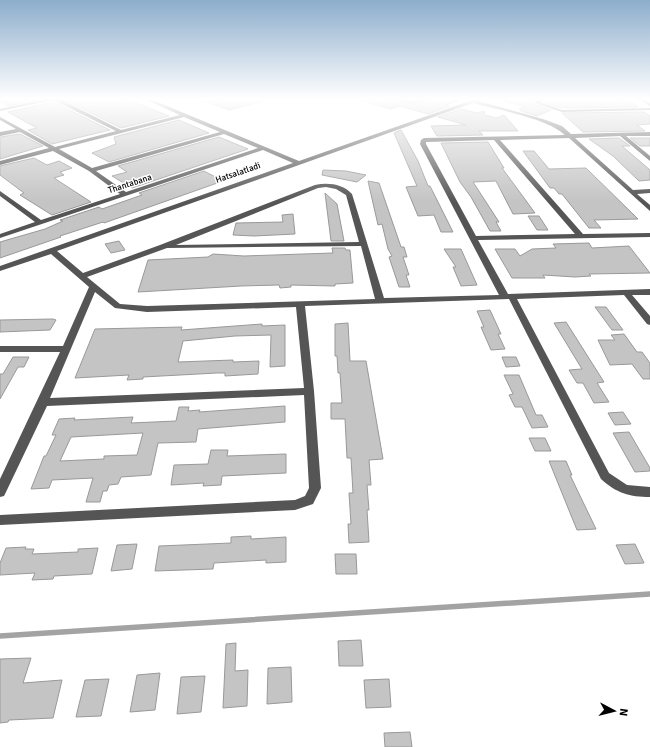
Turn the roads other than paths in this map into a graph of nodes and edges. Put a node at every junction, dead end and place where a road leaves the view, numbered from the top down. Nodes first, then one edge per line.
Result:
1 (25, 133) edge
2 (117, 133) edge
3 (222, 133) edge
4 (227, 133) edge
5 (383, 133) edge
6 (567, 133) edge
7 (620, 134) junction
8 (650, 134) edge
9 (570, 135) junction
10 (495, 137) junction
11 (52, 148) junction
12 (265, 148) junction
13 (650, 159) edge
14 (0, 162) edge
15 (298, 163) junction
16 (91, 170) junction
17 (650, 191) edge
18 (632, 192) junction
19 (0, 193) edge
20 (126, 195) junction
21 (650, 209) edge
22 (40, 223) junction
23 (650, 235) edge
24 (0, 236) edge
25 (581, 236) junction
26 (473, 238) junction
27 (364, 244) junction
28 (163, 247) junction
29 (51, 250) junction
30 (0, 268) edge
31 (82, 276) junction
32 (93, 287) junction
33 (650, 292) edge
34 (627, 294) junction
35 (509, 297) junction
36 (380, 300) junction
37 (300, 304) junction
38 (650, 322) edge
39 (0, 349) edge
40 (65, 349) junction
41 (309, 391) junction
42 (43, 402) junction
43 (0, 492) edge
44 (650, 492) edge
45 (0, 520) edge

1 - 11 street
2 - 11 street
3 - 16 street
4 - 12 street
5 - 15 street, Hatsalatladi
6 - 9 street
7 - 8 street
7 - 9 street
7 - 13 street
9 - 10 street
9 - 18 street
10 - 25 street
10 - 26 street
11 - 14 street
11 - 16 street
12 - 15 street
12 - 20 street, Thantabana
15 - 29 street, Hatsalatladi
16 - 20 street
17 - 18 street
18 - 21 street
19 - 22 street
20 - 22 street, Thantabana
22 - 24 street, Thantabana
23 - 25 street
25 - 26 street
26 - 35 street
27 - 28 street
27 - 28 street
27 - 36 street
28 - 31 street
29 - 30 street, Hatsalatladi
29 - 31 street
31 - 32 street
32 - 37 street
32 - 40 street
33 - 34 street
34 - 35 street
34 - 38 street
35 - 36 street
35 - 44 street
36 - 37 street
37 - 41 street
39 - 40 street
40 - 42 street
41 - 42 street
41 - 45 street
42 - 43 street

